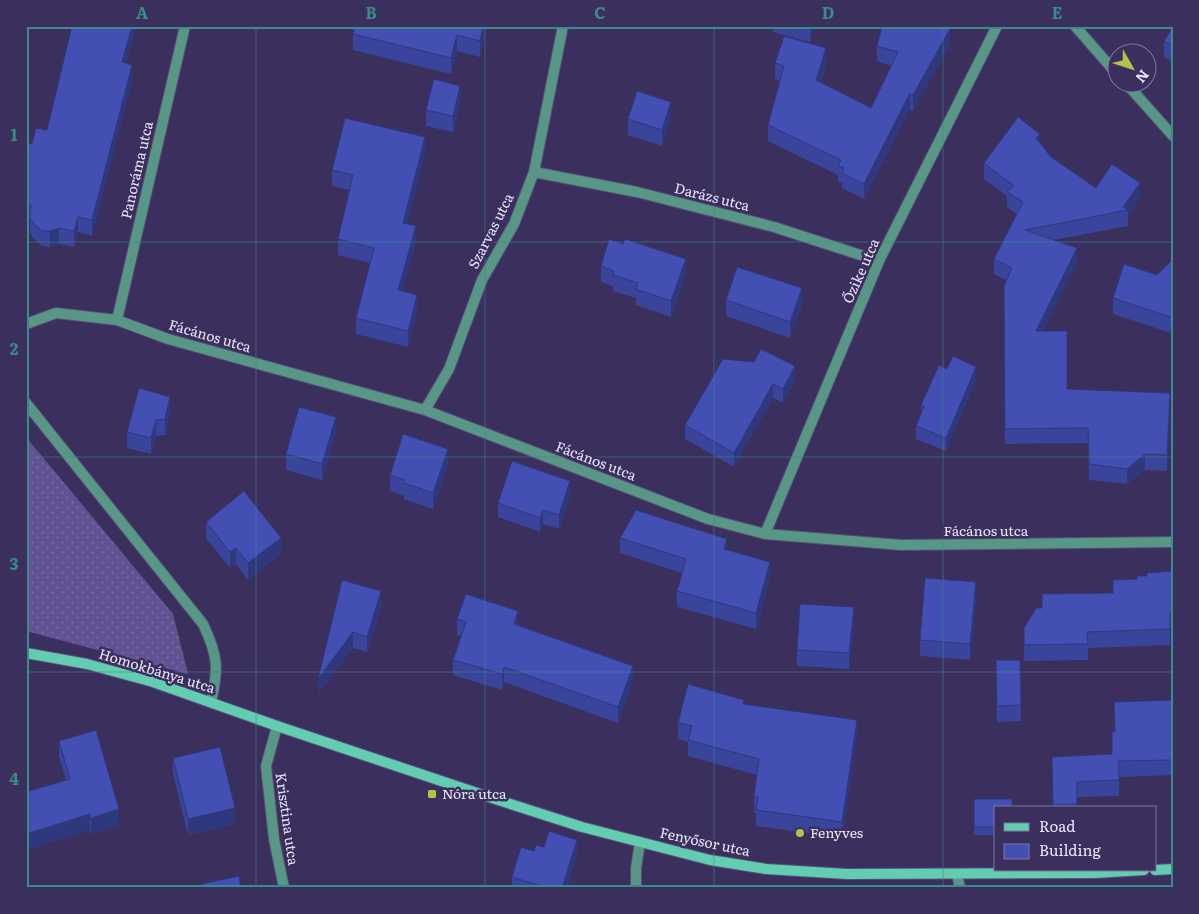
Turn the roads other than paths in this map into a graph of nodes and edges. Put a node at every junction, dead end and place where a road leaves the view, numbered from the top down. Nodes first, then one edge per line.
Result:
1 (185, 26) edge
2 (563, 26) edge
3 (998, 26) edge
4 (1075, 26) edge
5 (1106, 62) edge
6 (1134, 92) edge
7 (1173, 136) edge
8 (534, 172) junction
9 (879, 260) junction
10 (117, 320) junction
11 (26, 324) edge
12 (26, 403) edge
13 (426, 410) junction
14 (765, 534) junction
15 (1173, 542) edge
16 (26, 653) edge
17 (211, 702) junction
18 (277, 726) junction
19 (640, 842) junction
20 (1173, 869) edge
21 (1156, 870) edge
22 (1050, 872) edge
23 (957, 874) junction
24 (284, 888) edge
25 (636, 888) edge
26 (960, 888) edge

1 - 10 street, Panoráma utca
2 - 8 street, Szarvas utca
3 - 9 street, Őzike utca
4 - 5 street
6 - 7 street
8 - 9 street, Darázs utca
8 - 13 street, Szarvas utca
9 - 14 street, Őzike utca
10 - 11 street, Fácános utca
10 - 13 street, Fácános utca
12 - 17 street
13 - 14 street, Fácános utca
14 - 15 street, Fácános utca
16 - 17 street, Homokbánya utca
17 - 18 street, Homokbánya utca
18 - 19 street, Fenyősor utca
18 - 24 street, Krisztina utca
19 - 23 street, Fenyősor utca
19 - 25 street
20 - 21 street
22 - 23 street, Fenyősor utca
23 - 26 street

